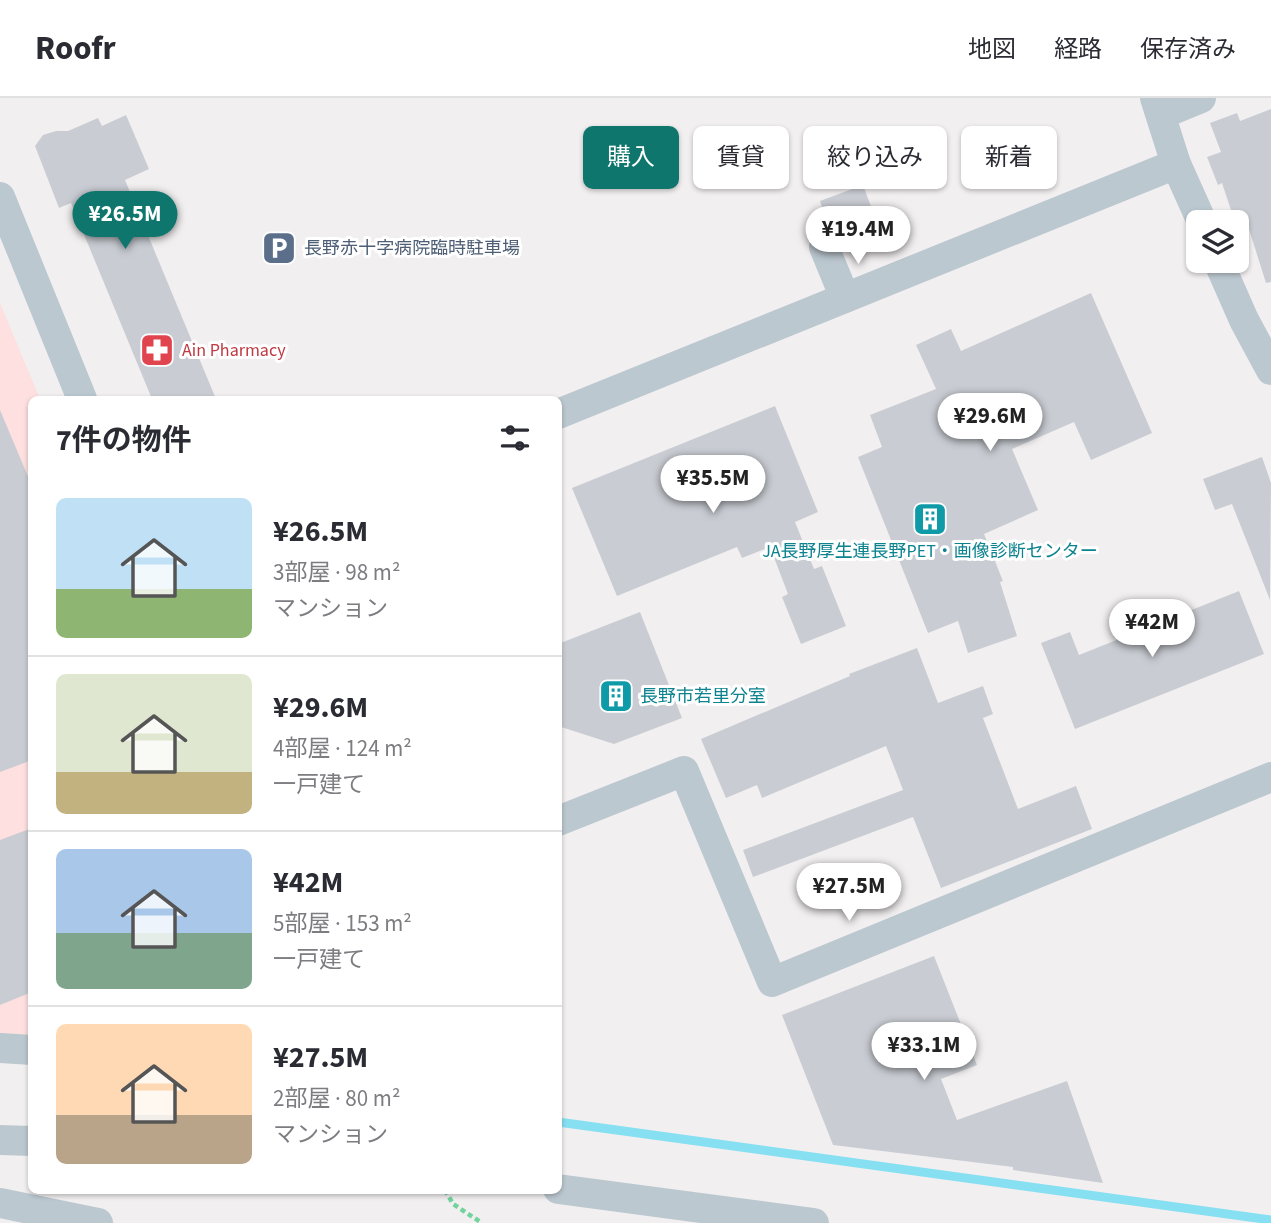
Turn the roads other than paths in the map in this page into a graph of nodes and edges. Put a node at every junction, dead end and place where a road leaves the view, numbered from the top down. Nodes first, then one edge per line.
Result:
1 (1201, 98) edge
2 (1159, 106) edge
3 (1176, 164) junction
4 (0, 197) edge
5 (1197, 210) edge
6 (824, 247) dead end
7 (1223, 273) edge
8 (845, 298) junction
9 (1271, 370) edge
10 (81, 396) edge
11 (562, 412) edge
12 (1271, 777) edge
13 (562, 819) edge
14 (0, 1048) edge
15 (28, 1050) edge
16 (0, 1140) edge
17 (28, 1141) edge
18 (562, 1190) edge
19 (0, 1203) edge
20 (98, 1223) edge
21 (814, 1223) edge

1 - 2 street
2 - 3 street
3 - 5 street
3 - 8 street
4 - 10 street
6 - 8 street
7 - 9 street
8 - 11 street
12 - 13 street
14 - 15 street
16 - 17 street
18 - 21 street
19 - 20 street

